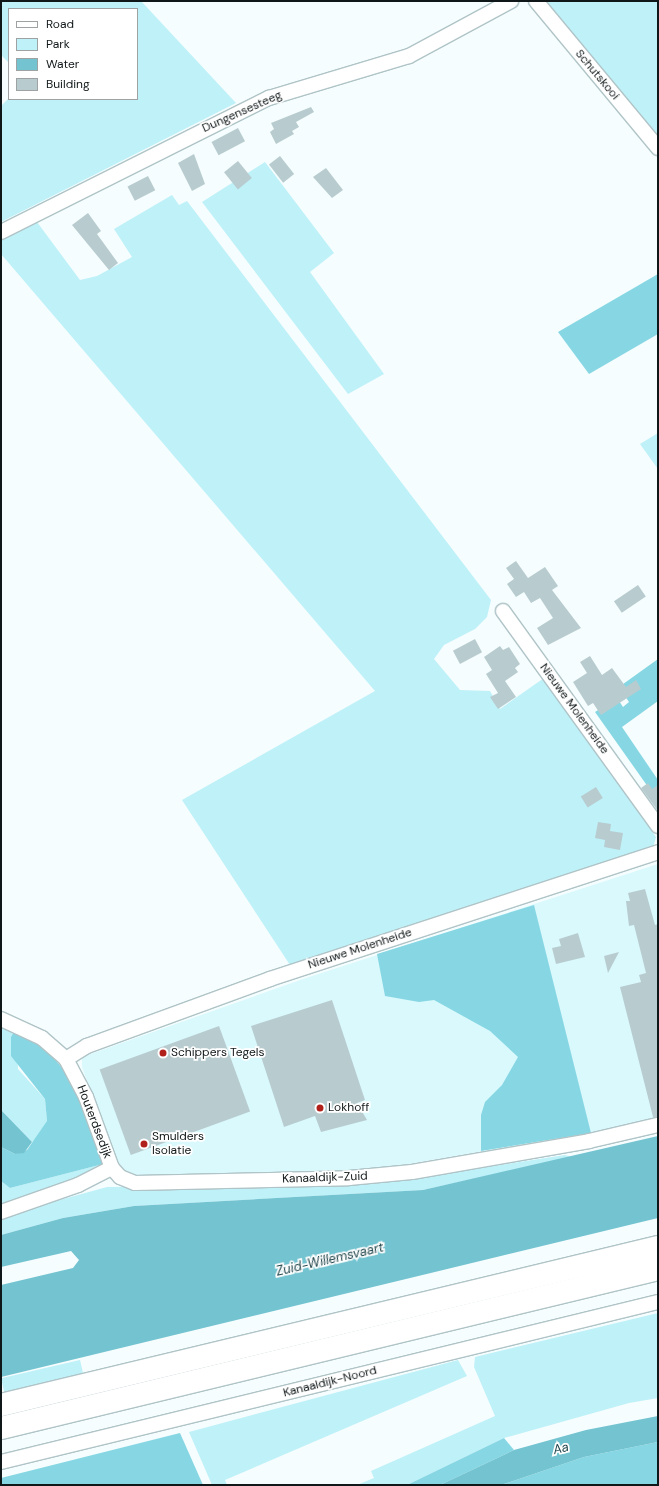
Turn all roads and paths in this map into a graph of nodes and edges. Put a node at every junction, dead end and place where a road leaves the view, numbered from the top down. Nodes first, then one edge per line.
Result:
1 (511, 1) edge
2 (536, 1) edge
3 (658, 148) edge
4 (1, 232) edge
5 (503, 611) dead end
6 (658, 826) edge
7 (658, 852) edge
8 (1, 1019) edge
9 (66, 1059) junction
10 (658, 1125) edge
11 (112, 1168) junction
12 (1, 1212) edge
13 (658, 1247) edge
14 (658, 1269) edge
15 (658, 1302) edge
16 (1, 1405) edge
17 (1, 1428) edge
18 (1, 1462) edge

1 - 4 street, Dungensesteeg
2 - 3 street, Schutskooi
5 - 6 street, Nieuwe Molenheide
7 - 9 street, Nieuwe Molenheide
8 - 9 street, Houterdsedijk
9 - 11 street, Houterdsedijk
10 - 11 street, Kanaaldijk-Zuid
11 - 12 street
13 - 16 highway
14 - 17 highway
15 - 18 street, Kanaaldijk-Noord

